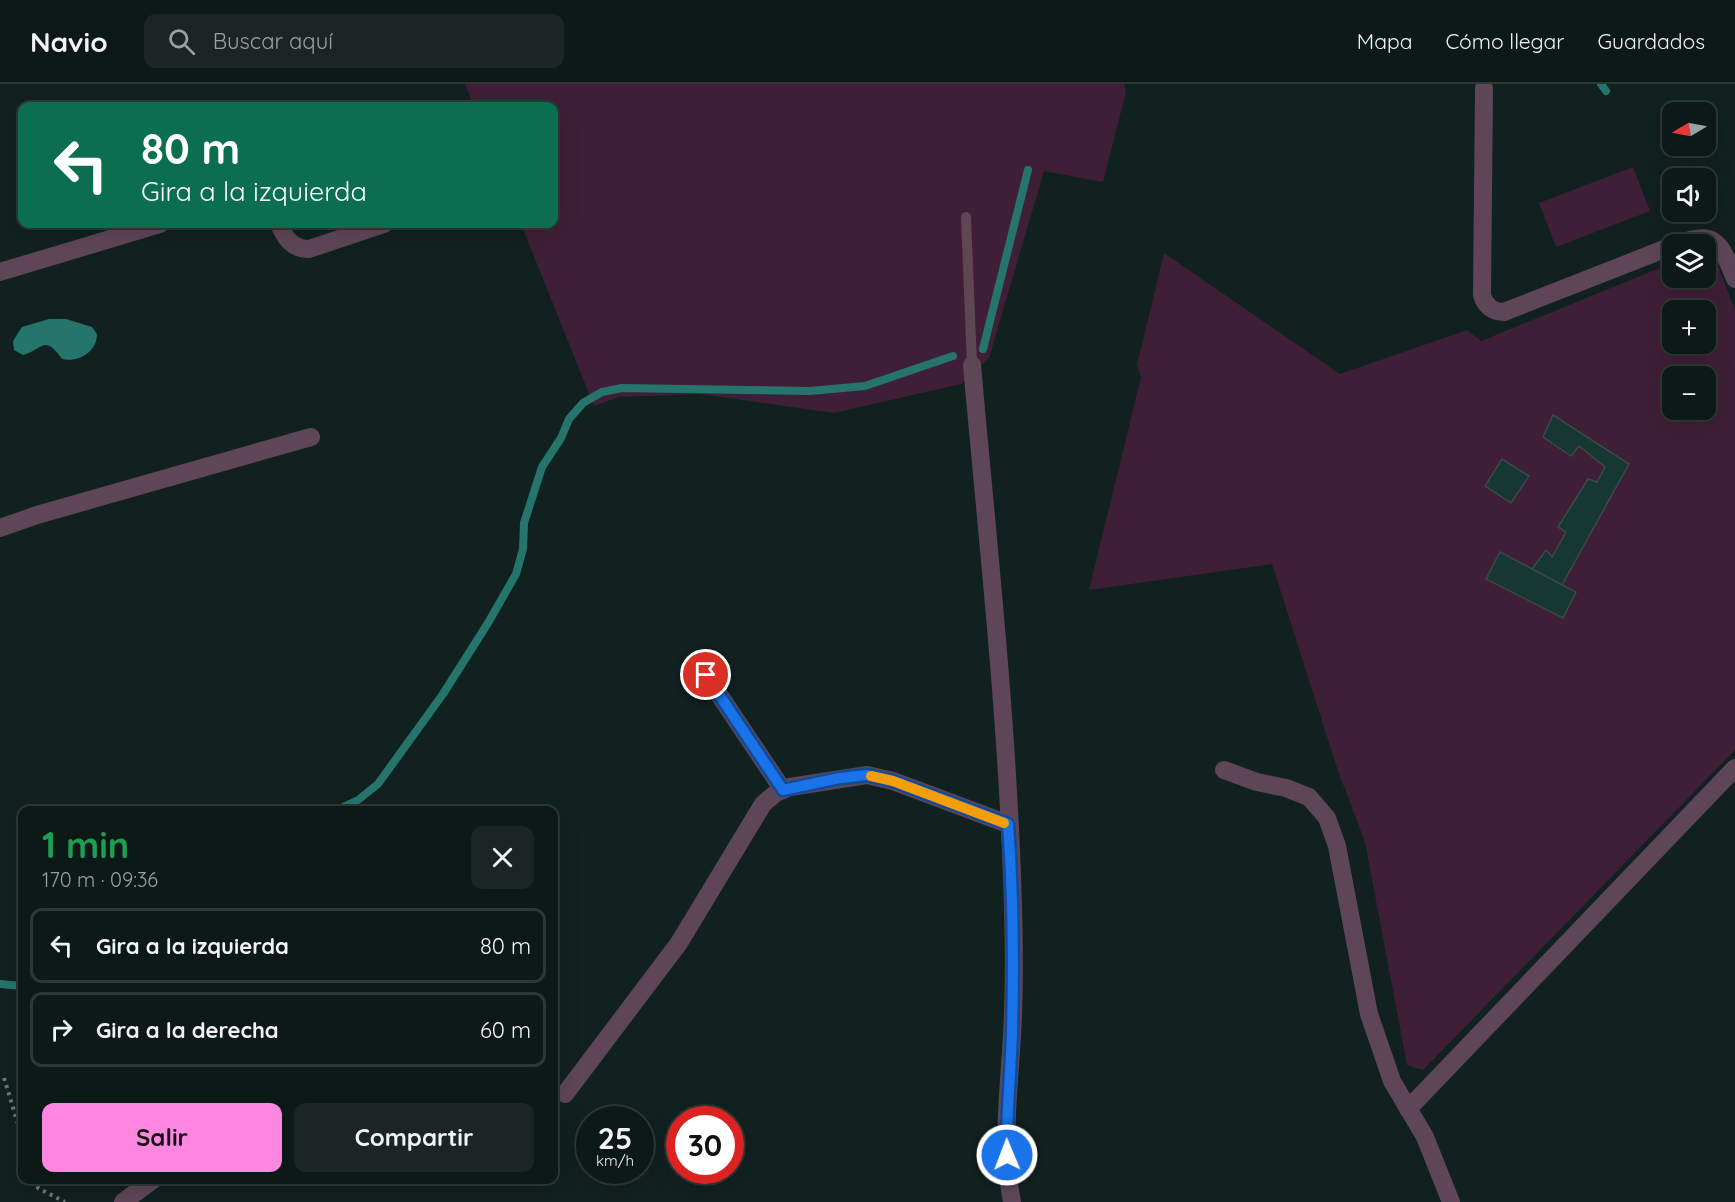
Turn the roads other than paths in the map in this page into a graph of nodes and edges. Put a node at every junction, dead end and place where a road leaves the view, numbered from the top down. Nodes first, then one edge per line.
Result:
1 (1484, 88) dead end
2 (966, 217) dead end
3 (147, 228) edge
4 (281, 228) edge
5 (372, 228) edge
6 (1716, 243) edge
7 (1662, 250) edge
8 (0, 272) edge
9 (1735, 279) edge
10 (972, 365) joint
11 (311, 437) dead end
12 (0, 528) edge
13 (706, 675) dead end
14 (1735, 768) edge
15 (1224, 770) dead end
16 (783, 790) junction
17 (1008, 824) junction
18 (565, 1094) dead end
19 (1408, 1109) junction
20 (147, 1184) edge
21 (123, 1202) edge
22 (1012, 1202) edge
23 (1451, 1202) edge

1 - 7 street
2 - 10 lane
3 - 8 street
4 - 5 street
6 - 9 street
10 - 17 street
11 - 12 street
13 - 16 street
14 - 19 street
15 - 19 street
16 - 17 street
16 - 18 street
17 - 22 street
19 - 23 street
20 - 21 street

